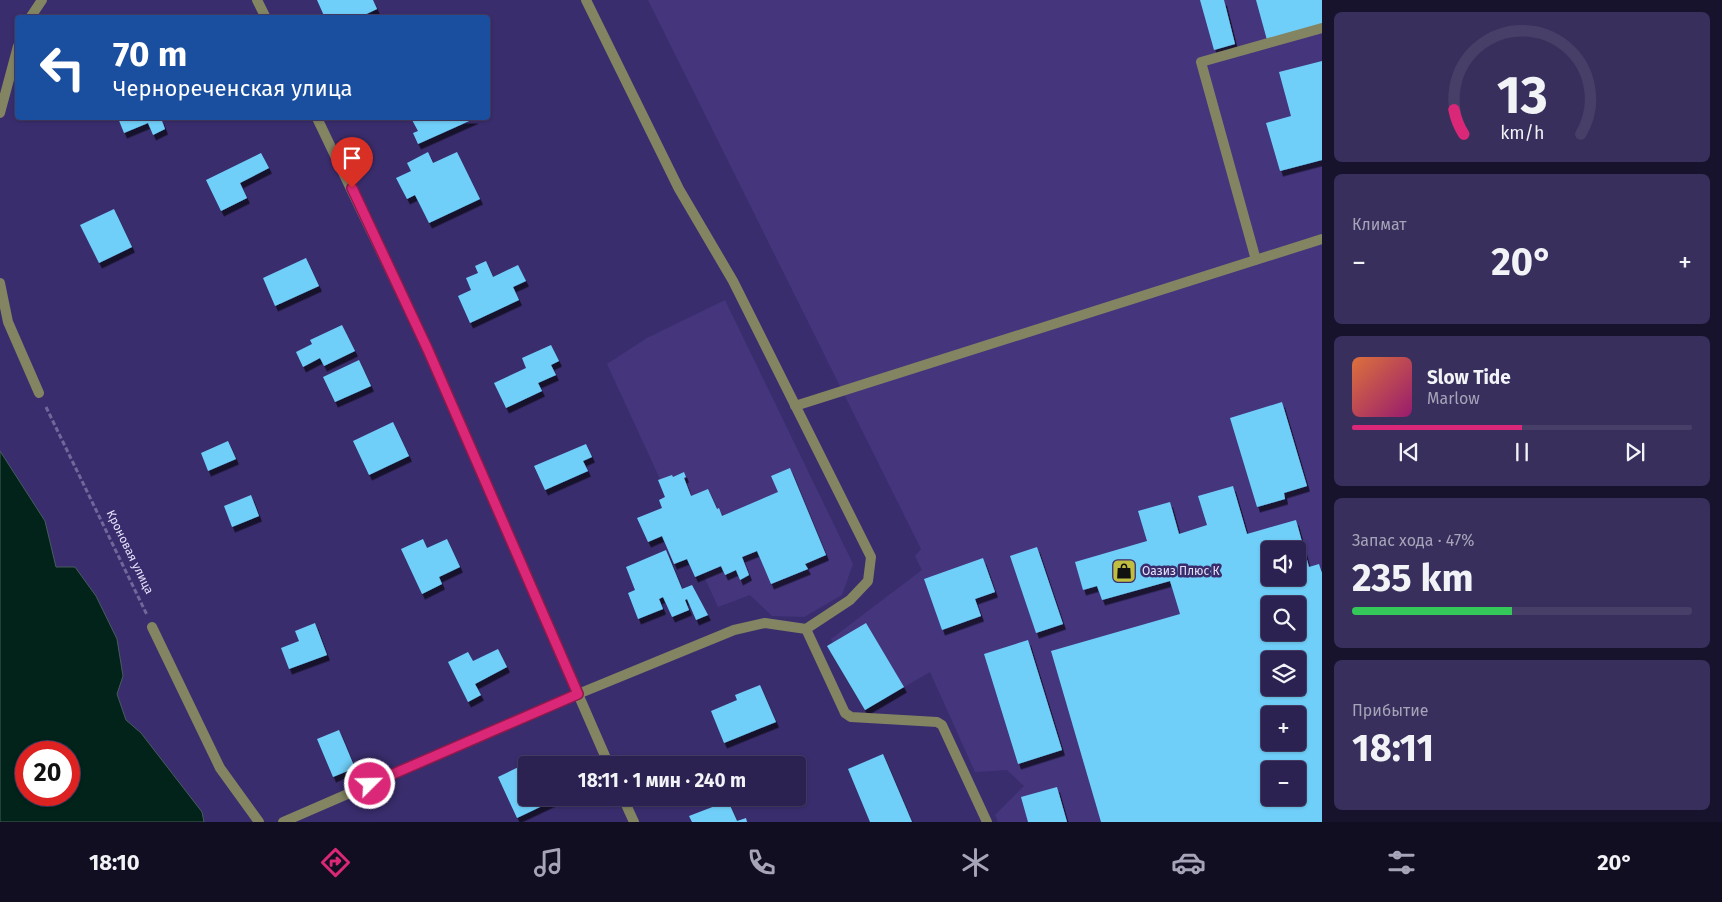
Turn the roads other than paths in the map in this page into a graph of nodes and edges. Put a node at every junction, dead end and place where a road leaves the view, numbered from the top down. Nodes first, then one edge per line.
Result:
1 (42, 0) edge
2 (257, 0) edge
3 (586, 0) edge
4 (32, 15) edge
5 (264, 15) edge
6 (1322, 28) edge
7 (15, 57) edge
8 (0, 113) edge
9 (318, 120) edge
10 (1322, 239) edge
11 (1256, 260) junction
12 (0, 283) edge
13 (39, 393) road end
14 (795, 406) junction
15 (152, 627) road end
16 (806, 628) junction
17 (578, 694) junction
18 (605, 756) edge
19 (627, 806) edge
20 (259, 822) edge
21 (283, 822) edge
22 (634, 822) edge
23 (987, 822) edge

1 - 4 street
2 - 5 street
3 - 14 street
6 - 11 street
7 - 8 street
9 - 17 street
10 - 11 street
11 - 14 street
12 - 13 street
14 - 16 street
15 - 20 street
16 - 17 street
16 - 23 street
17 - 18 street
17 - 21 street
19 - 22 street

